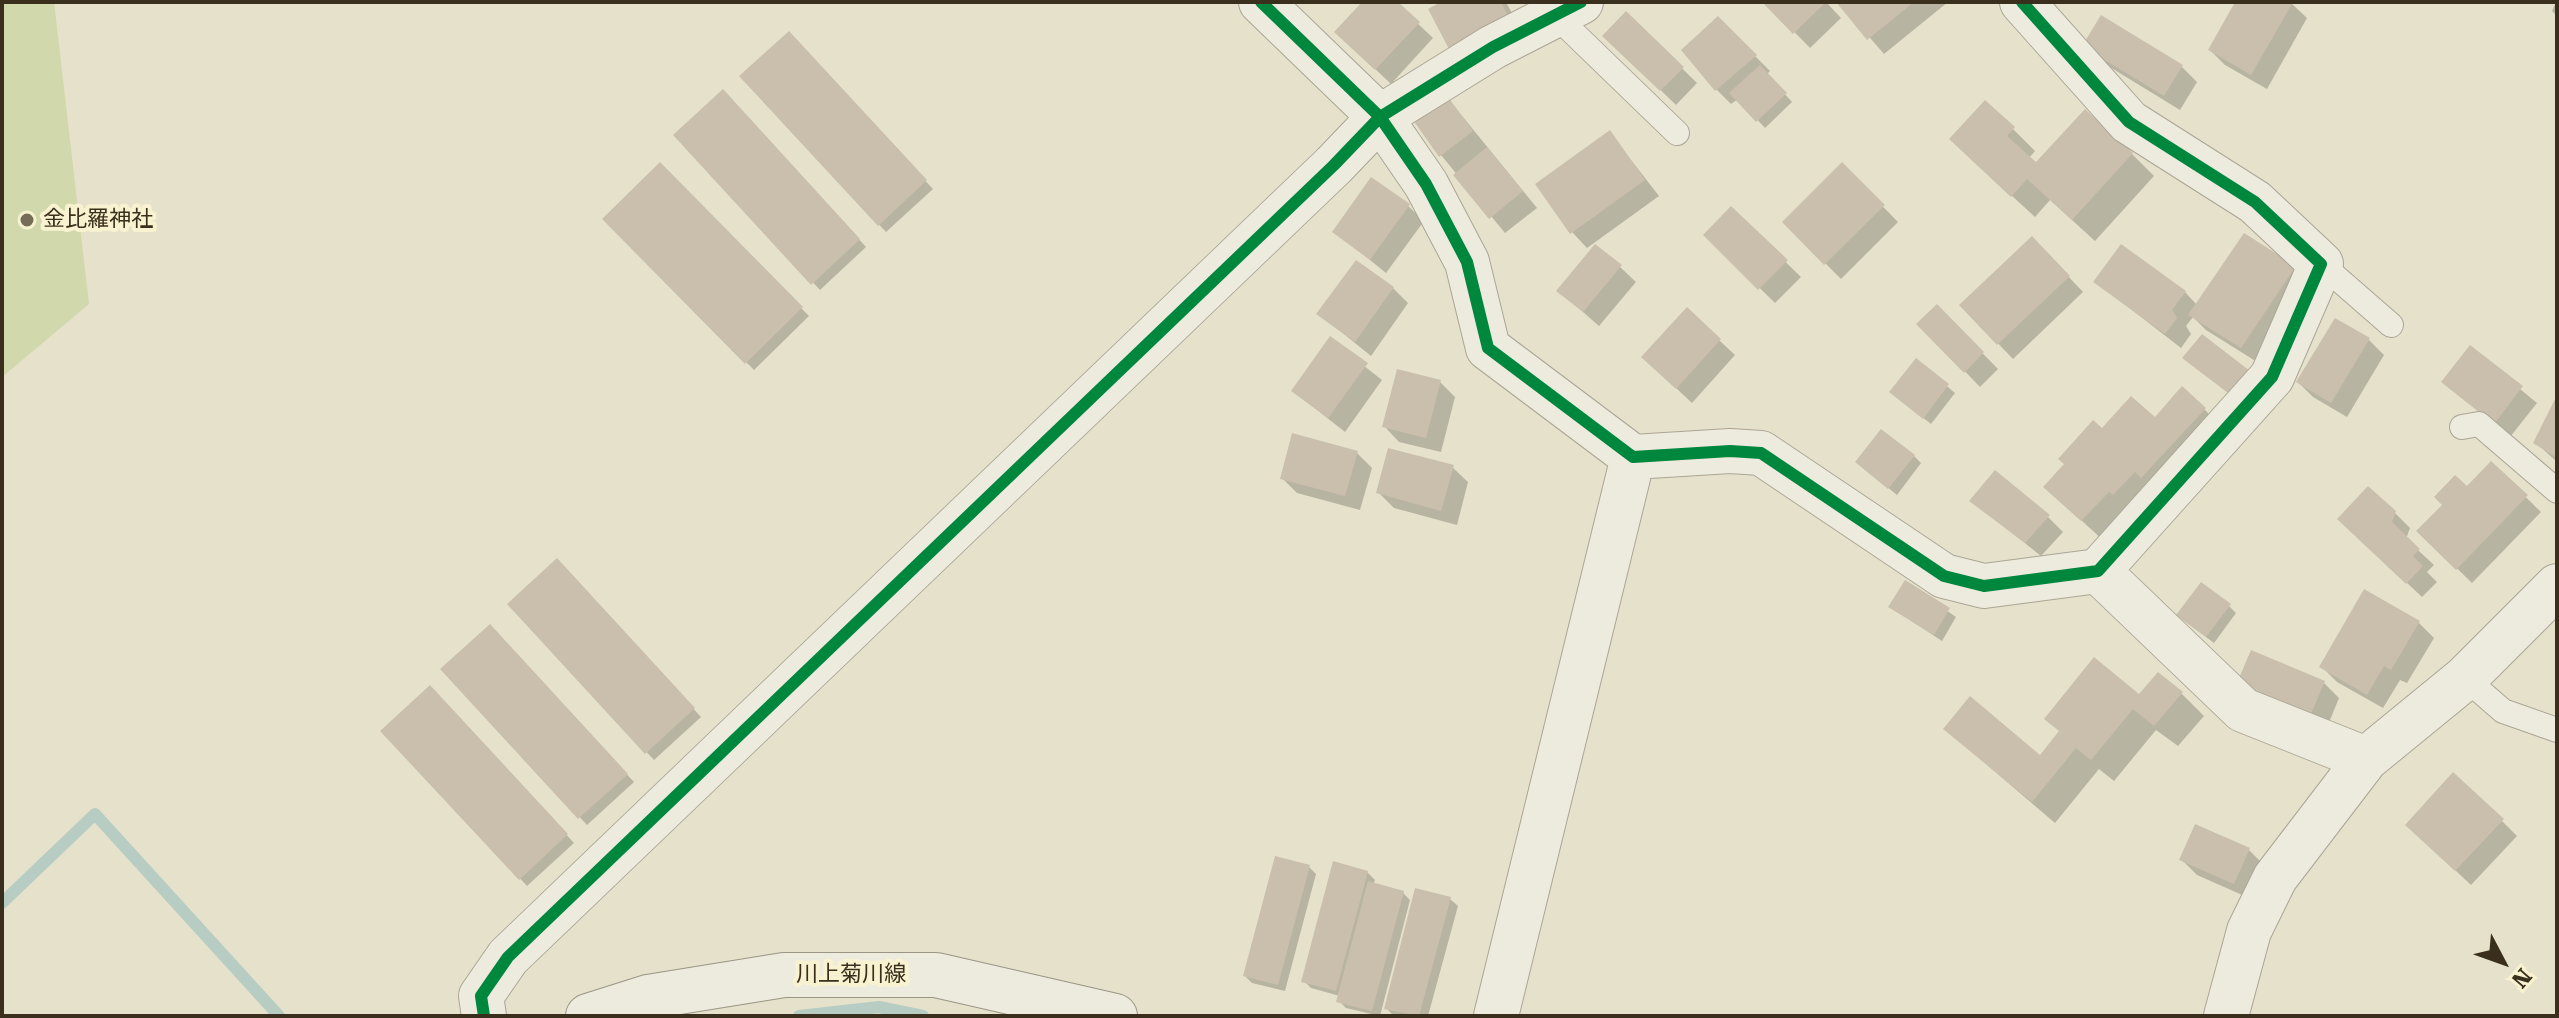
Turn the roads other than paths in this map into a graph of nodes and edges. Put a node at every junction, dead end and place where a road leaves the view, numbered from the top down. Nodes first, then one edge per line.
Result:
1 (1261, 2) edge
2 (2022, 2) edge
3 (1569, 10) edge
4 (1380, 117) junction
5 (1677, 133) dead end
6 (2321, 264) junction
7 (2391, 325) dead end
8 (2462, 427) dead end
9 (1633, 457) junction
10 (2557, 491) edge
11 (2098, 571) junction
12 (2557, 586) edge
13 (2465, 678) junction
14 (2557, 730) edge
15 (2366, 759) junction
16 (484, 1016) edge
17 (588, 1016) edge
18 (1115, 1016) edge
19 (1496, 1016) edge
20 (2226, 1016) edge

1 - 4 street
2 - 6 street
3 - 4 street
3 - 5 lane
4 - 9 street
4 - 16 street
6 - 7 lane
6 - 11 street
8 - 10 lane
9 - 11 street
9 - 19 street
11 - 15 street
12 - 13 street
13 - 14 lane
13 - 15 street
15 - 20 street
17 - 18 street, 川上菊川線

